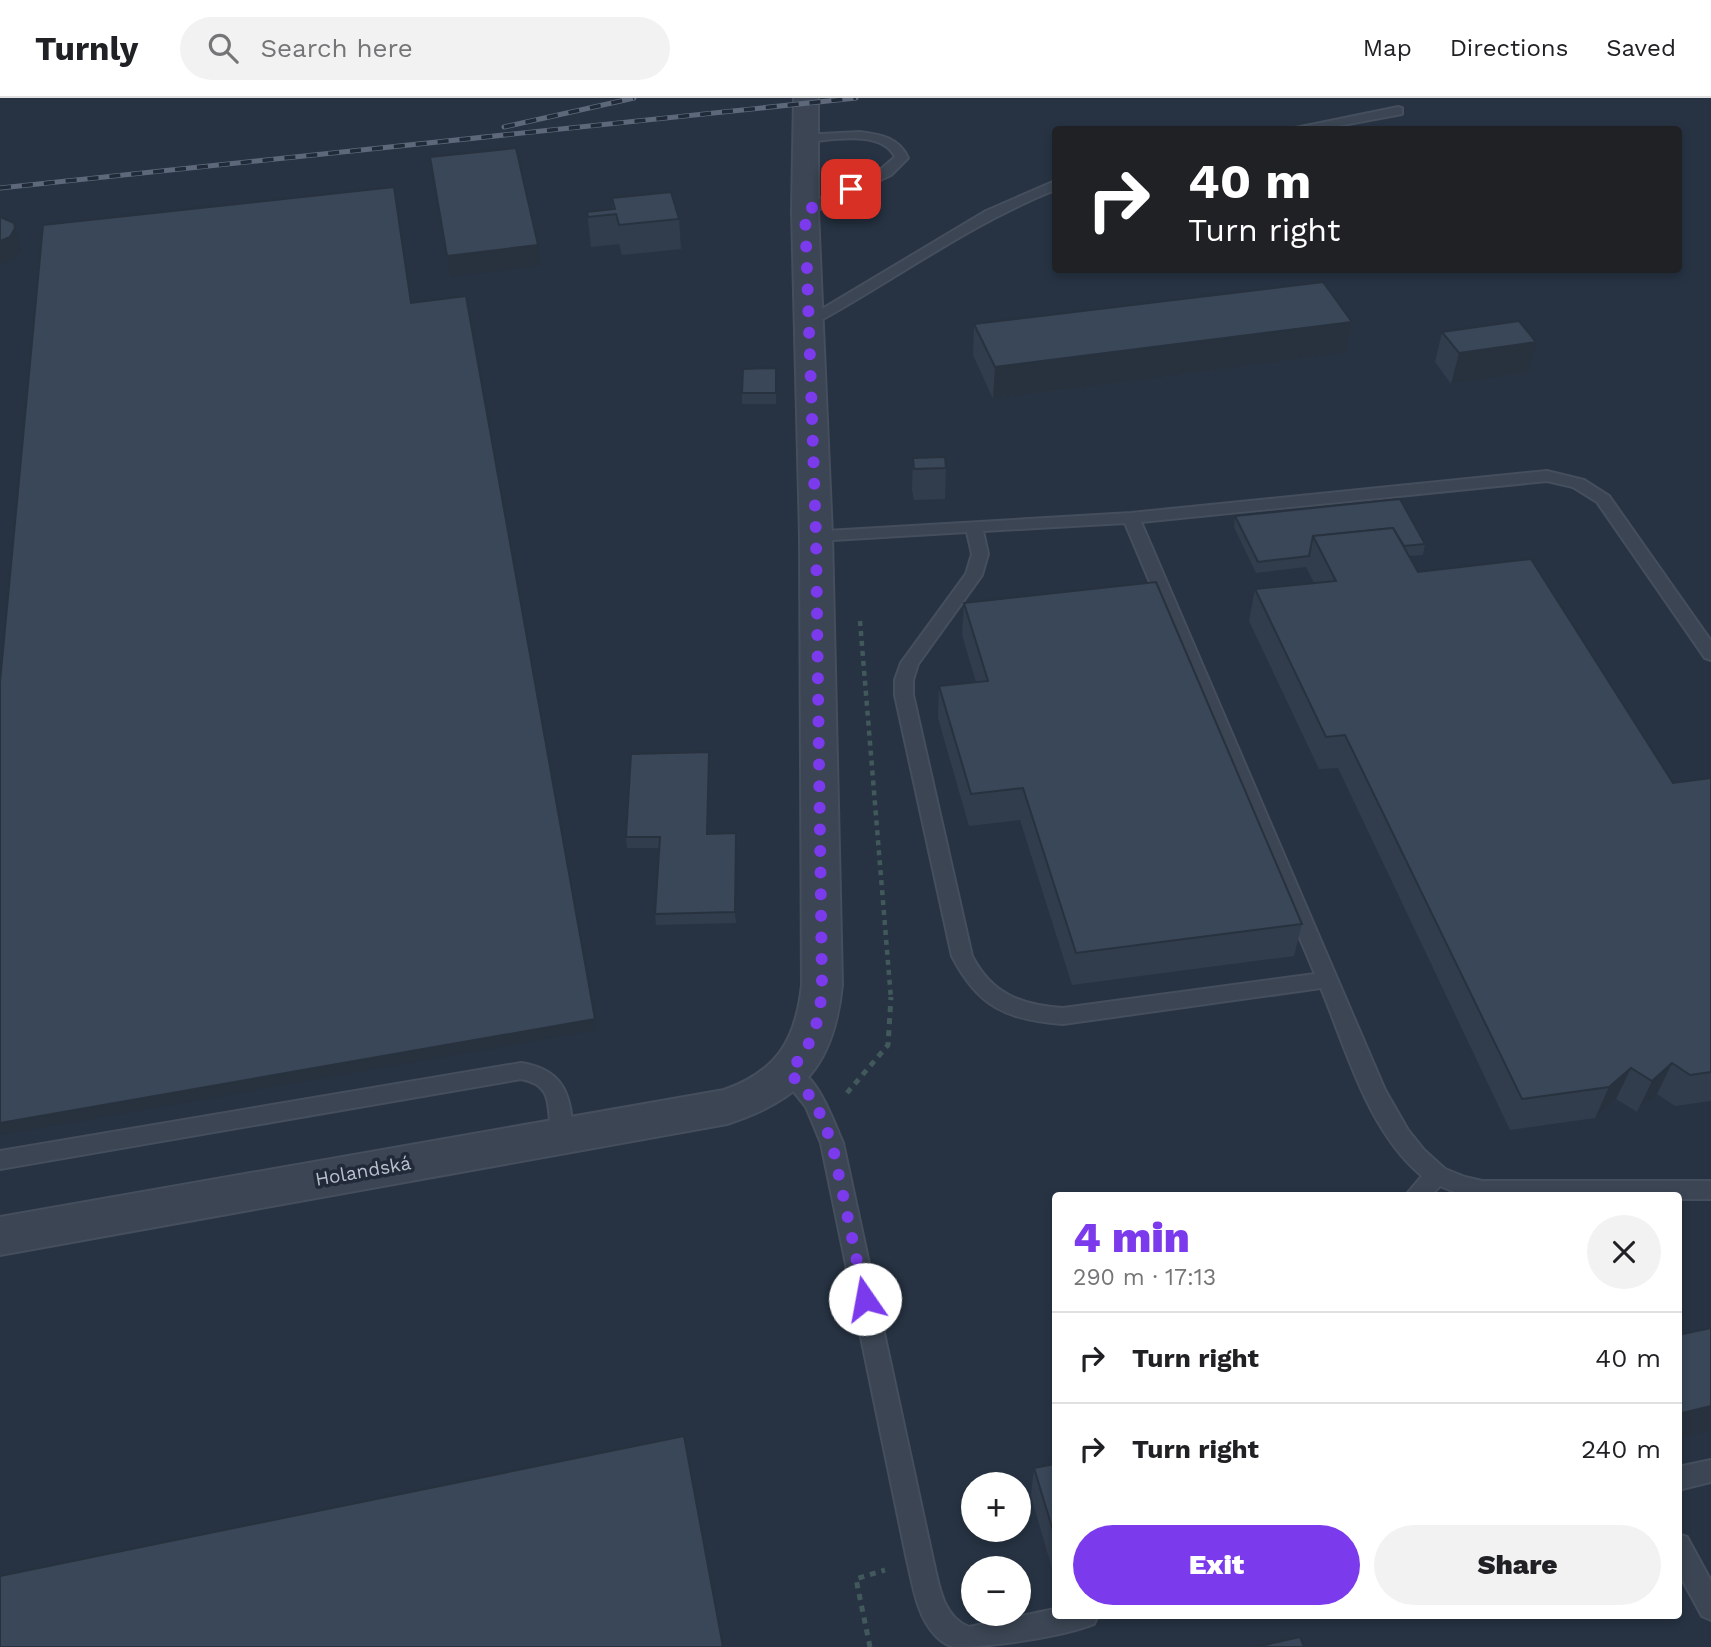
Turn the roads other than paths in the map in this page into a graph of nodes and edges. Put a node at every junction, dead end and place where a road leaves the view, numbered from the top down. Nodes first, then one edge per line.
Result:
1 (806, 98) edge
2 (1398, 111) dead end
3 (1314, 126) edge
4 (806, 138) junction
5 (1052, 186) edge
6 (805, 211) junction
7 (809, 321) junction
8 (1131, 518) junction
9 (974, 527) junction
10 (816, 536) junction
11 (1711, 654) edge
12 (1326, 980) junction
13 (789, 1072) junction
14 (563, 1136) junction
15 (0, 1160) edge
16 (1437, 1175) junction
17 (1711, 1190) edge
18 (1421, 1192) edge
19 (0, 1236) edge
20 (1711, 1471) edge
21 (1682, 1478) edge
22 (1682, 1553) edge
23 (1711, 1607) edge
24 (1068, 1619) edge

1 - 4 street, Holandská
2 - 3 lane
4 - 6 street, Holandská
4 - 6 lane
5 - 7 lane
6 - 7 street, Holandská
7 - 10 street, Holandská
8 - 9 lane
8 - 11 lane
8 - 12 lane
9 - 10 lane
9 - 12 lane
10 - 13 street, Holandská
12 - 16 lane
13 - 14 street, Holandská
13 - 24 lane
14 - 15 lane
14 - 19 street, Holandská
16 - 17 lane
16 - 18 lane
20 - 21 lane
22 - 23 lane

